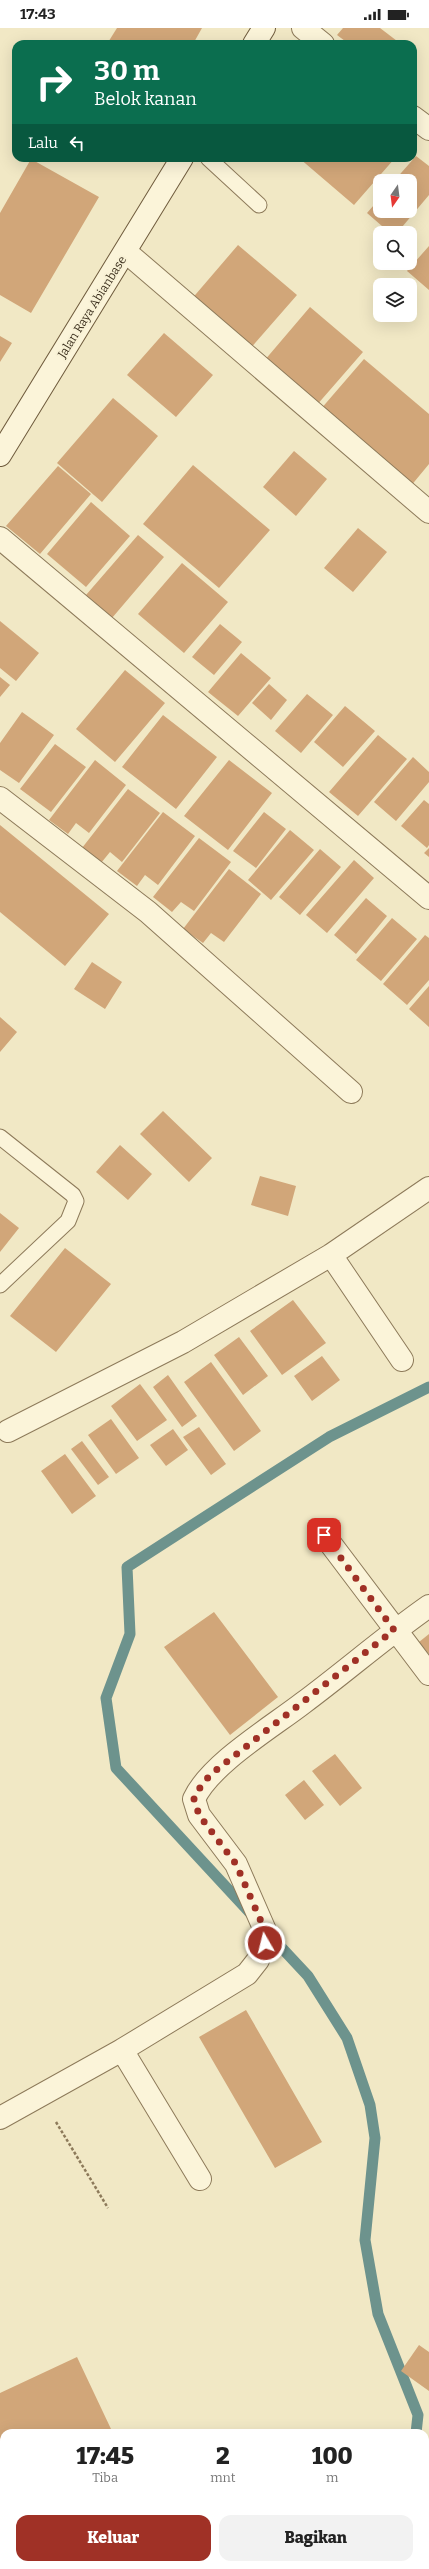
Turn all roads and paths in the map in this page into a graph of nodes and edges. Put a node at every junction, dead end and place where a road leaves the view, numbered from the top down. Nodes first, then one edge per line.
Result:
1 (264, 28) edge
2 (303, 28) edge
3 (256, 40) edge
4 (317, 40) edge
5 (417, 120) edge
6 (429, 129) edge
7 (180, 162) edge
8 (212, 162) edge
9 (259, 206) dead end
10 (126, 252) junction
11 (0, 455) edge
12 (429, 512) edge
13 (0, 538) edge
14 (0, 798) edge
15 (429, 898) edge
16 (351, 1092) dead end
17 (0, 1137) edge
18 (429, 1188) edge
19 (330, 1255) junction
20 (0, 1285) edge
21 (402, 1360) dead end
22 (8, 1430) dead end
23 (324, 1535) dead end
24 (429, 1606) edge
25 (394, 1630) junction
26 (429, 1674) edge
27 (122, 2050) junction
28 (41, 2097) junction
29 (0, 2118) edge
30 (200, 2179) dead end
31 (108, 2208) dead end

1 - 3 street
2 - 4 street
5 - 6 street
7 - 10 street, Jalan Raya Abianbase
8 - 9 lane
10 - 11 street, Jalan Raya Abianbase
10 - 12 street
13 - 15 street
14 - 16 street
17 - 20 lane
18 - 19 street
19 - 21 street
19 - 22 street
23 - 25 street
24 - 25 street
25 - 26 street
25 - 27 street
27 - 28 street
27 - 30 street
28 - 29 street
28 - 31 path

